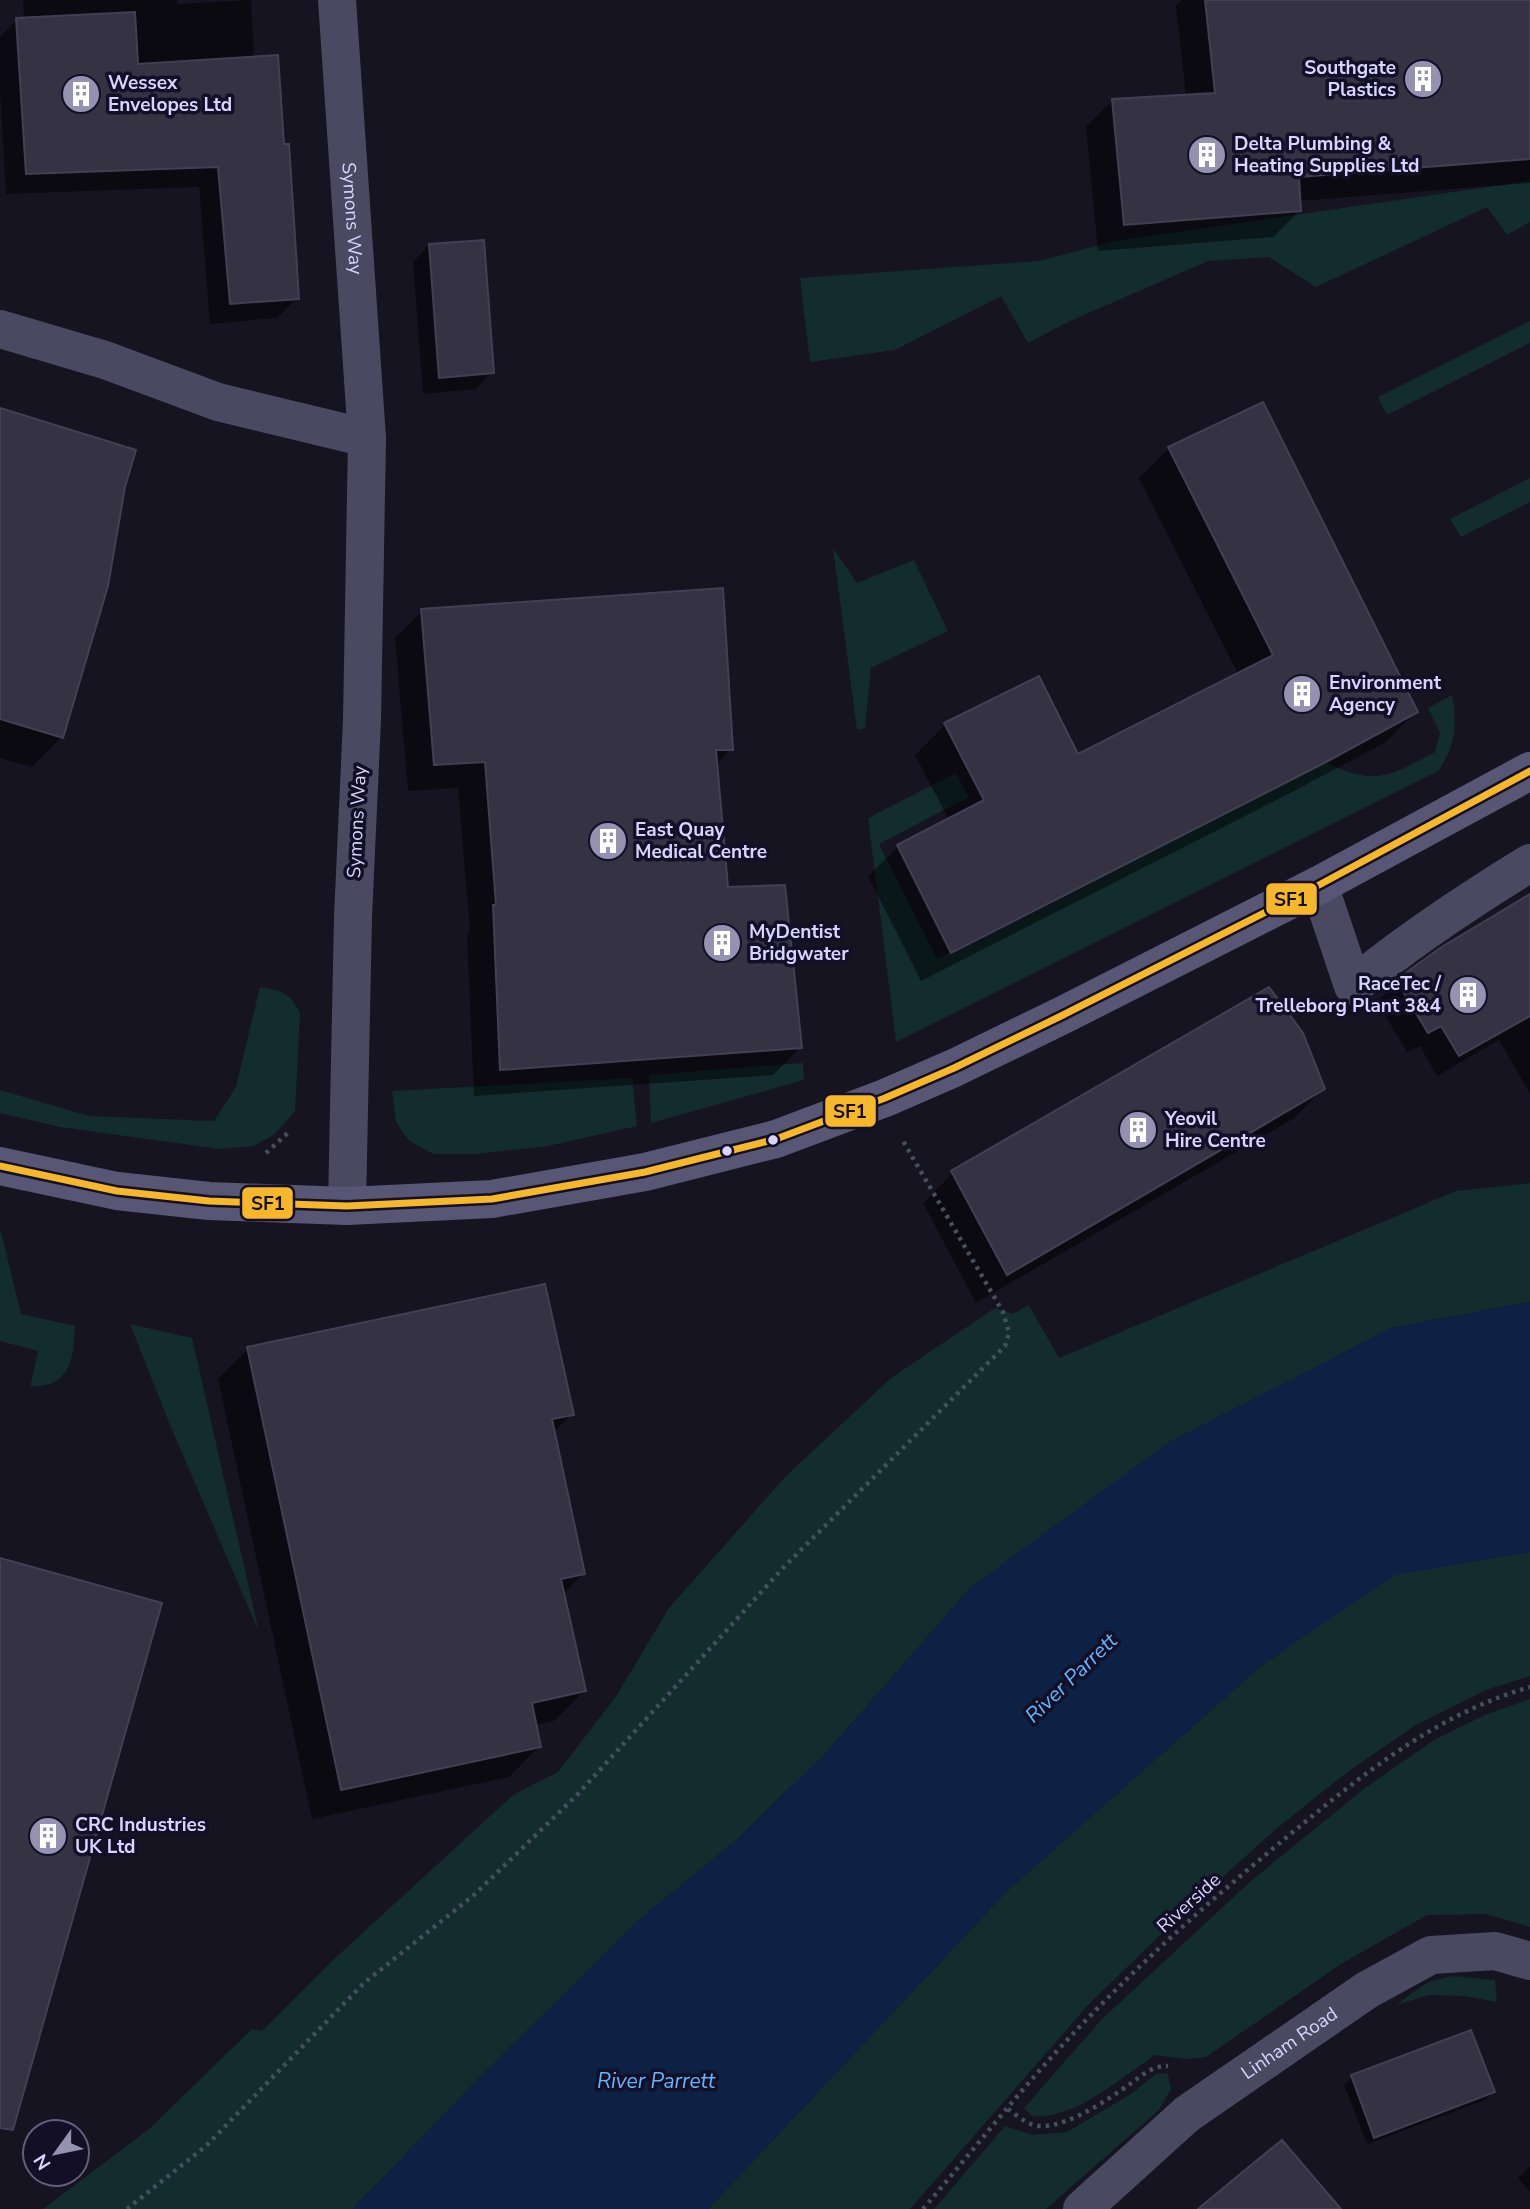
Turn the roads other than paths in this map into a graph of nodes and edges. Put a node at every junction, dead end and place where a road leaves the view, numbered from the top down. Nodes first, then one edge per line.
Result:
1 (337, 0) edge
2 (0, 329) edge
3 (366, 438) junction
4 (1530, 771) edge
5 (1530, 863) edge
6 (1319, 885) junction
7 (0, 1166) edge
8 (347, 1206) junction
9 (1530, 1961) edge
10 (1082, 2209) edge

1 - 3 street, Symons Way
2 - 3 street
3 - 8 street, Symons Way
4 - 6 street
5 - 6 street
6 - 8 street
7 - 8 street
9 - 10 street, Linham Road

